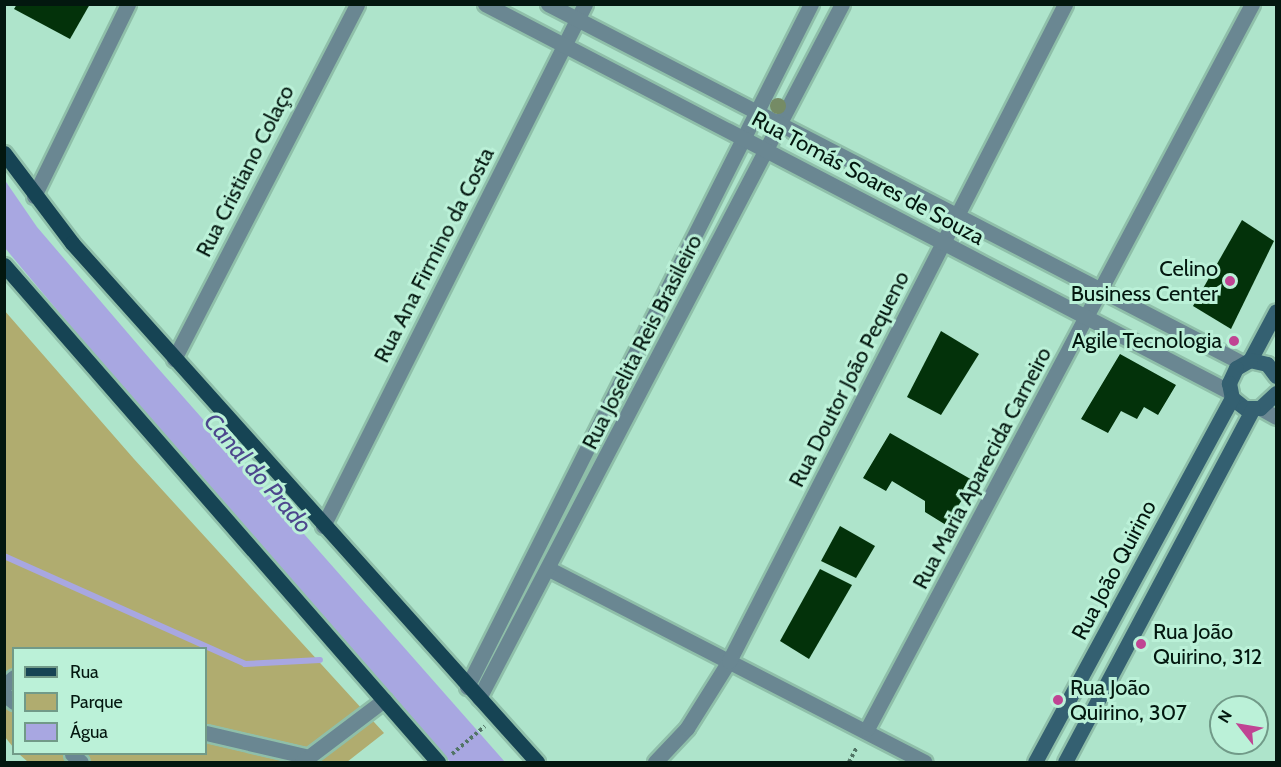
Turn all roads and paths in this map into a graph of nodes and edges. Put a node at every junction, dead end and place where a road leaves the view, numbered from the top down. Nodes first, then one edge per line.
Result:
1 (128, 4) edge
2 (357, 4) edge
3 (485, 4) edge
4 (548, 4) edge
5 (585, 4) edge
6 (811, 4) edge
7 (842, 4) edge
8 (1065, 4) edge
9 (1252, 4) edge
10 (577, 20) junction
11 (564, 47) junction
12 (755, 112) junction
13 (779, 124) junction
14 (742, 137) junction
15 (767, 150) junction
16 (4, 153) edge
17 (34, 196) junction
18 (958, 215) junction
19 (944, 243) junction
20 (4, 265) edge
21 (1103, 292) junction
22 (1276, 311) edge
23 (1089, 317) junction
24 (174, 359) junction
25 (1246, 361) junction
26 (1275, 370) edge
27 (1276, 393) edge
28 (1231, 395) junction
29 (1257, 409) junction
30 (1276, 417) edge
31 (323, 526) junction
32 (550, 570) junction
33 (729, 661) junction
34 (467, 687) junction
35 (479, 699) junction
36 (384, 700) junction
37 (487, 724) dead end
38 (867, 729) junction
39 (207, 733) edge
40 (305, 760) edge
41 (442, 760) edge
42 (537, 762) edge
43 (656, 762) edge
44 (924, 762) edge
45 (1035, 762) edge
46 (1065, 762) edge

1 - 17 street
2 - 24 street, Rua Cristiano Colaço
3 - 11 street, Rua Tomás Soares de Souza
4 - 10 street, Rua Tomás Soares de Souza
5 - 10 street, Rua Ana Firmino da Costa
6 - 12 street, Rua Joselita Reis Brasileiro
7 - 13 street, Rua Joselita Reis Brasileiro
8 - 18 street, Rua Doutor João Pequeno
9 - 21 street, Rua Maria Aparecida Carneiro
10 - 11 street, Rua Ana Firmino da Costa
10 - 12 street, Rua Tomás Soares de Souza
11 - 14 street, Rua Tomás Soares de Souza
11 - 31 street, Rua Ana Firmino da Costa
12 - 13 street, Rua Tomás Soares de Souza
12 - 14 street, Rua Joselita Reis Brasileiro
13 - 15 street, Rua Joselita Reis Brasileiro
13 - 18 street, Rua Tomás Soares de Souza
14 - 15 street, Rua Tomás Soares de Souza
14 - 34 street, Rua Joselita Reis Brasileiro
15 - 19 street, Rua Tomás Soares de Souza
15 - 32 street, Rua Joselita Reis Brasileiro
16 - 17 main road
17 - 24 main road
18 - 19 street, Rua Doutor João Pequeno
18 - 21 street, Rua Tomás Soares de Souza
19 - 23 street, Rua Tomás Soares de Souza
19 - 33 street, Rua Doutor João Pequeno
20 - 36 main road
21 - 23 street, Rua Maria Aparecida Carneiro
21 - 25 street, Rua Tomás Soares de Souza
22 - 25 main road
23 - 28 street, Rua Tomás Soares de Souza
23 - 38 street, Rua Maria Aparecida Carneiro
24 - 31 main road
25 - 26 main road
25 - 28 main road, Rua João Quirino
27 - 29 main road
28 - 29 main road
28 - 45 main road, Rua João Quirino
29 - 30 street
29 - 46 main road
31 - 34 main road
32 - 33 street
32 - 35 street, Rua Joselita Reis Brasileiro
33 - 38 street
33 - 43 street, Rua Doutor João Pequeno
34 - 35 main road
35 - 42 main road
36 - 40 street
36 - 41 main road
37 - 41 path
38 - 44 street
39 - 40 street

